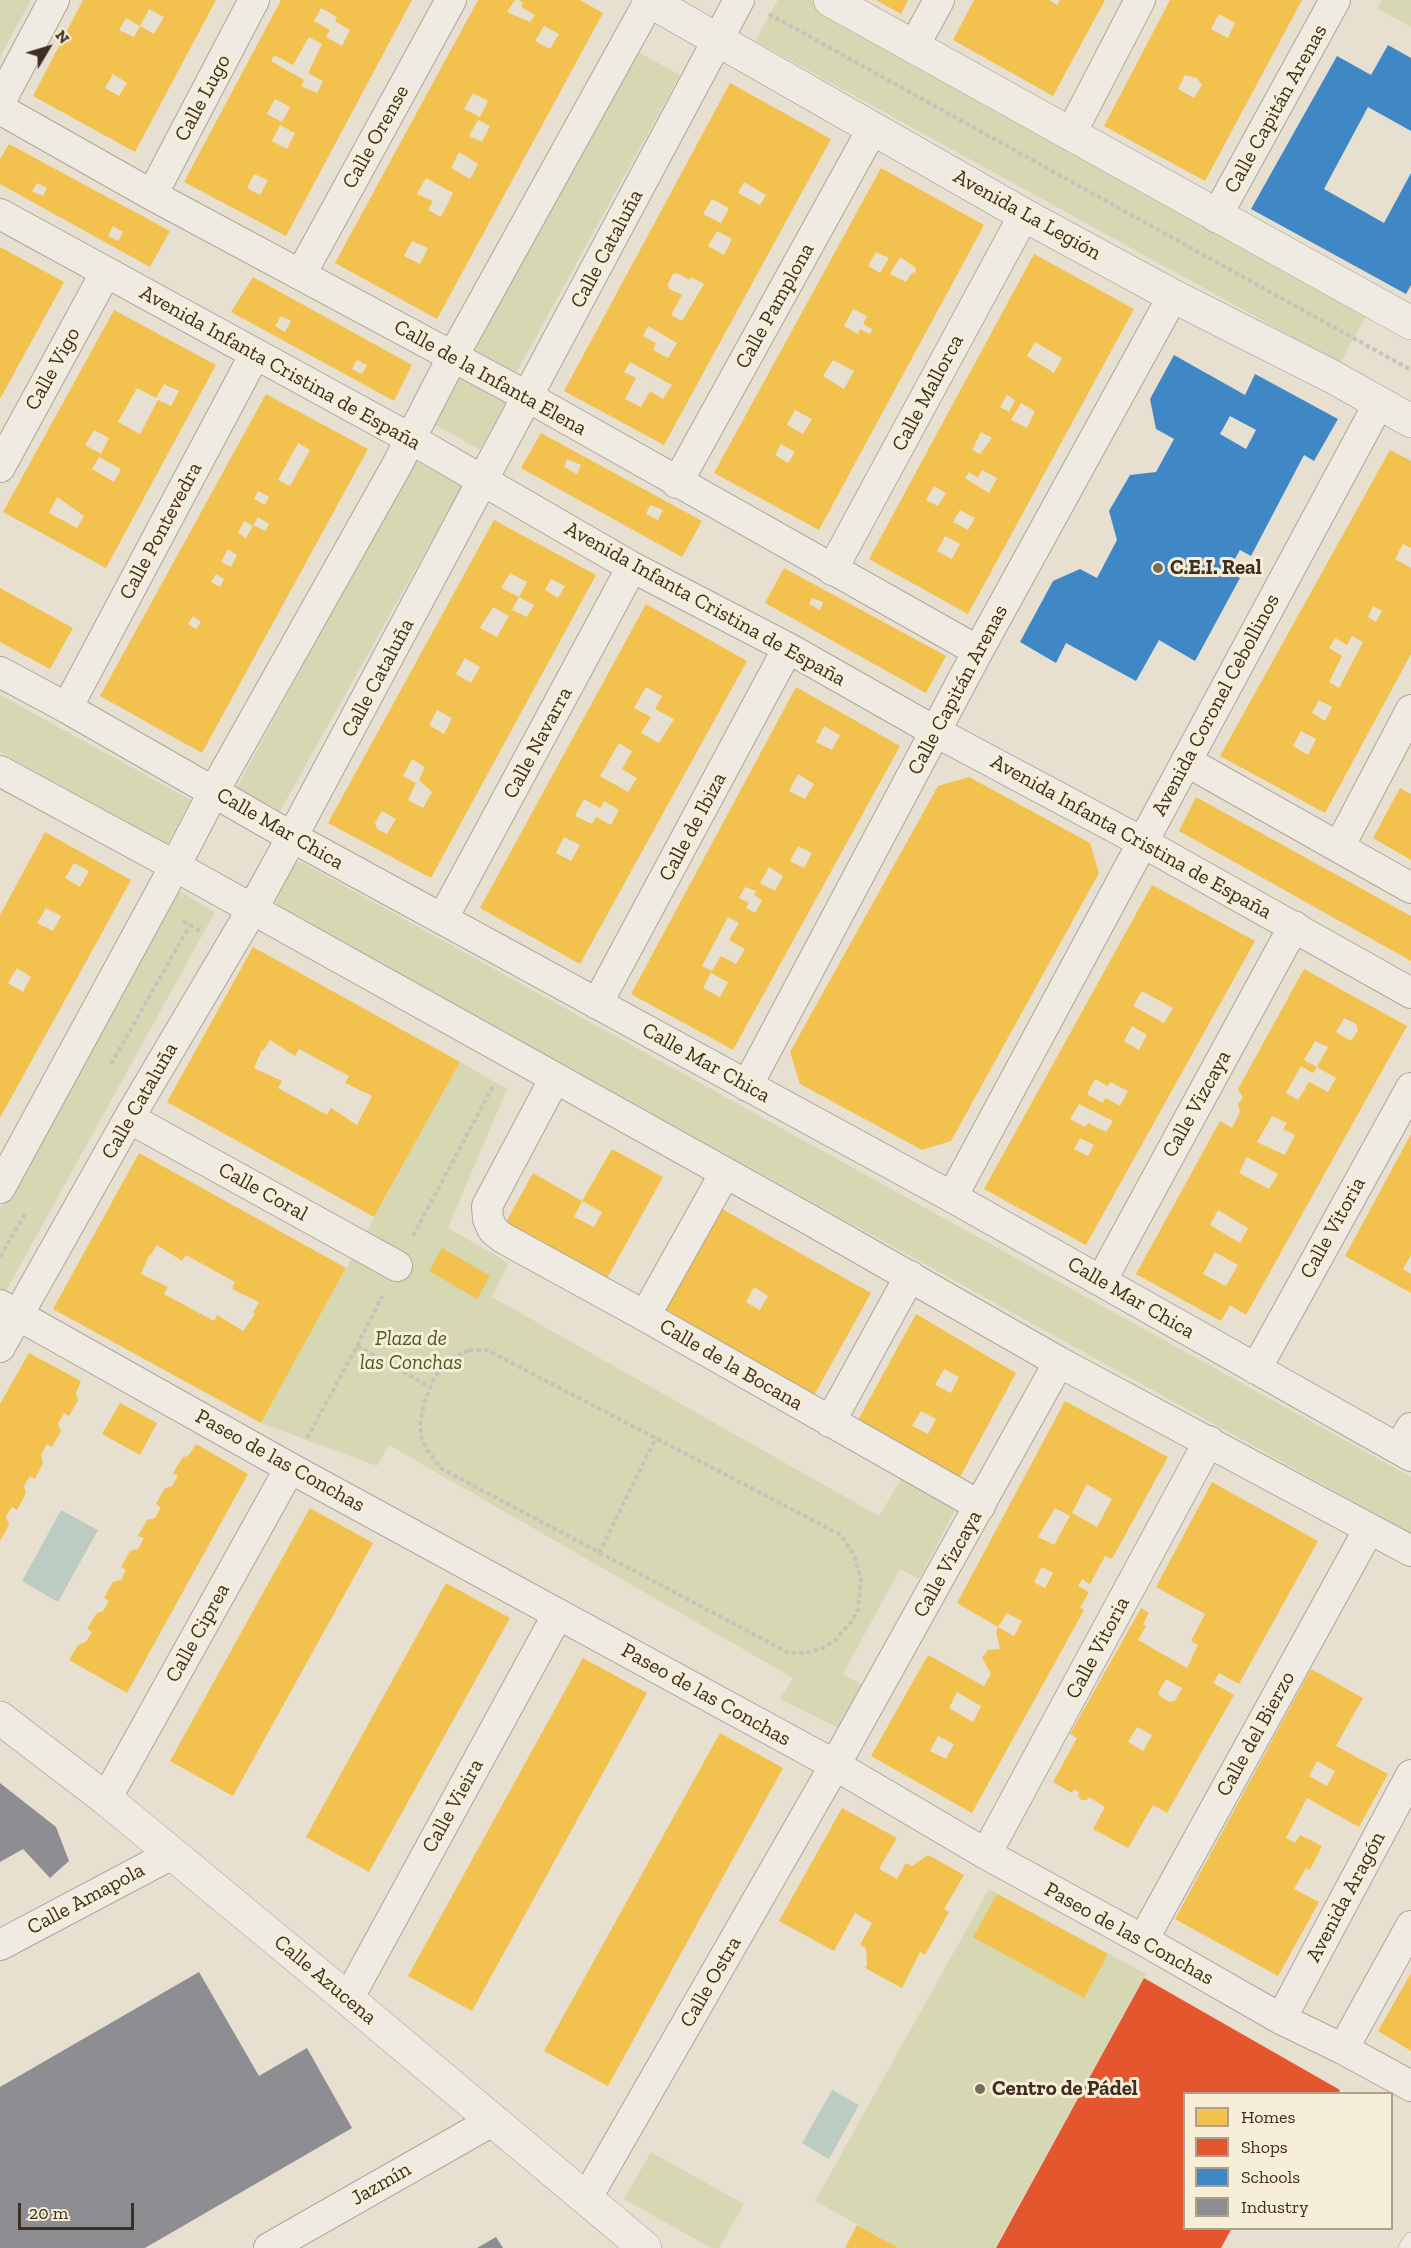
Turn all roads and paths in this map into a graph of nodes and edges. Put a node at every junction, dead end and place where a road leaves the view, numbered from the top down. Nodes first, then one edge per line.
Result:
1 (54, 0) edge
2 (254, 0) edge
3 (451, 0) edge
4 (649, 0) edge
5 (830, 0) edge
6 (939, 0) edge
7 (1140, 0) edge
8 (1335, 0) edge
9 (752, 6) edge
10 (719, 39) junction
11 (914, 46) junction
12 (0, 102) edge
13 (0, 109) edge
14 (873, 128) junction
15 (1070, 135) junction
16 (152, 195) junction
17 (0, 214) edge
18 (1024, 215) junction
19 (1216, 217) junction
20 (1196, 251) junction
21 (106, 272) junction
22 (301, 274) junction
23 (1173, 296) junction
24 (1411, 323) edge
25 (255, 354) junction
26 (452, 358) junction
27 (1411, 370) edge
28 (528, 398) junction
29 (1379, 403) junction
30 (1411, 421) edge
31 (411, 439) junction
32 (0, 467) edge
33 (482, 480) junction
34 (677, 483) junction
35 (632, 567) junction
36 (832, 570) junction
37 (788, 648) junction
38 (978, 651) junction
39 (0, 672) edge
40 (67, 708) junction
41 (1411, 710) edge
42 (936, 732) junction
43 (1186, 761) junction
44 (2, 777) edge
45 (214, 791) junction
46 (292, 837) junction
47 (1142, 842) junction
48 (1339, 847) junction
49 (176, 866) junction
50 (1411, 888) edge
51 (154, 904) junction
52 (252, 910) junction
53 (443, 918) junction
54 (1294, 926) junction
55 (229, 948) junction
56 (1411, 993) edge
57 (597, 1004) junction
58 (555, 1078) junction
59 (747, 1086) junction
60 (1411, 1088) edge
61 (129, 1118) junction
62 (725, 1173) junction
63 (0, 1188) edge
64 (952, 1197) junction
65 (397, 1266) dead end
66 (910, 1276) junction
67 (1101, 1281) junction
68 (9, 1310) edge
69 (645, 1316) junction
70 (357, 1346) dead end
71 (0, 1347) edge
72 (1059, 1362) junction
73 (1256, 1369) junction
74 (430, 1388) junction
75 (830, 1422) junction
76 (656, 1438) junction
77 (1209, 1441) junction
78 (1407, 1444) edge
79 (290, 1468) junction
80 (980, 1506) junction
81 (1369, 1529) junction
82 (1411, 1551) edge
83 (599, 1552) junction
84 (558, 1614) junction
85 (0, 1718) edge
86 (835, 1765) junction
87 (1411, 1776) edge
88 (106, 1799) junction
89 (172, 1854) junction
90 (986, 1854) junction
91 (1411, 1926) edge
92 (1143, 1940) junction
93 (0, 1945) edge
94 (348, 1999) junction
95 (1281, 2019) junction
96 (1343, 2049) junction
97 (1411, 2086) edge
98 (494, 2120) junction
99 (586, 2199) junction
100 (1411, 2240) edge
101 (269, 2248) edge
102 (645, 2248) edge
103 (1406, 2248) edge

1 - 12 street
2 - 16 street, Calle Lugo
3 - 22 street, Calle Orense
4 - 10 street, Avenida La Legión
4 - 26 street
5 - 11 street
6 - 11 street
7 - 15 street
8 - 19 street, Calle Capitán Arenas
9 - 10 street, Calle Cataluña
9 - 20 path
10 - 14 street, Avenida La Legión
10 - 28 street, Calle Cataluña
11 - 15 street
13 - 16 street, Calle de la Infanta Elena
14 - 18 street, Avenida La Legión
14 - 34 street, Calle Pamplona
15 - 19 street
16 - 22 street, Calle de la Infanta Elena
17 - 21 street, Avenida Infanta Cristina de España
18 - 23 street, Avenida La Legión
18 - 36 street, Calle Mallorca
19 - 20 path
19 - 24 street
20 - 23 path
20 - 27 path
21 - 25 street, Avenida Infanta Cristina de España
21 - 32 street, Calle Vigo
22 - 26 street, Calle de la Infanta Elena
23 - 29 street, Avenida La Legión
23 - 38 street, Calle Capitán Arenas
25 - 31 street, Avenida Infanta Cristina de España
25 - 40 street, Calle Pontevedra
26 - 28 street, Calle de la Infanta Elena
26 - 31 street
28 - 33 street, Calle Cataluña
28 - 34 street, Calle de la Infanta Elena
29 - 30 street, Avenida La Legión
29 - 43 street, Avenida Coronel Cebollinos
31 - 33 street, Avenida Infanta Cristina de España
31 - 45 street
33 - 35 street, Avenida Infanta Cristina de España
33 - 46 street, Calle Cataluña
34 - 36 street, Calle de la Infanta Elena
35 - 37 street, Avenida Infanta Cristina de España
35 - 53 street, Calle Navarra
36 - 38 street, Calle de la Infanta Elena
37 - 42 street, Avenida Infanta Cristina de España
37 - 57 street, Calle de Ibiza
38 - 42 street, Calle Capitán Arenas
39 - 40 street, Calle Mar Chica
40 - 45 street, Calle Mar Chica
41 - 48 street
42 - 47 street, Avenida Infanta Cristina de España
42 - 59 street, Calle Capitán Arenas
43 - 47 street, Avenida Coronel Cebollinos
43 - 48 street
44 - 49 street
45 - 46 street, Calle Mar Chica
45 - 49 street
46 - 52 street, Calle Cataluña
46 - 53 street, Calle Mar Chica
47 - 54 street, Avenida Infanta Cristina de España
47 - 64 street, Avenida Coronel Cebollinos
48 - 50 street
49 - 51 street
49 - 52 street
51 - 55 path
51 - 63 street
52 - 55 street, Calle Cataluña
52 - 58 street
53 - 57 street, Calle Mar Chica
54 - 56 street, Avenida Infanta Cristina de España
54 - 67 street, Calle Vizcaya
55 - 61 street, Calle Cataluña
57 - 59 street, Calle Mar Chica
58 - 62 street
58 - 69 street, Calle de la Bocana
59 - 64 street, Calle Mar Chica
60 - 73 street, Calle Vitoria
61 - 65 street, Calle Coral
61 - 68 street, Calle Cataluña
62 - 66 street
62 - 69 street
64 - 67 street, Calle Mar Chica
66 - 72 street
66 - 75 street
67 - 73 street, Calle Mar Chica
68 - 71 street, Calle Cataluña
68 - 79 street, Paseo de las Conchas
69 - 75 street, Calle de la Bocana
70 - 74 path
72 - 77 street
72 - 80 street, Calle Vizcaya
73 - 78 street, Calle Mar Chica
74 - 76 path
74 - 83 path
75 - 80 street, Calle de la Bocana
76 - 83 path
76 - 83 path
77 - 81 street
77 - 90 street, Calle Vitoria
79 - 84 street, Paseo de las Conchas
79 - 88 street, Calle Ciprea
80 - 86 street, Calle Vizcaya
81 - 82 street
81 - 92 street, Calle del Bierzo
84 - 86 street, Paseo de las Conchas
84 - 94 street, Calle Vieira
85 - 88 street, Calle Azucena
86 - 90 street, Paseo de las Conchas
86 - 99 street, Calle Ostra
87 - 95 street, Avenida Aragón
88 - 89 street, Calle Azucena
89 - 93 street, Calle Amapola
89 - 94 street, Calle Azucena
90 - 92 street, Paseo de las Conchas
91 - 96 street
92 - 95 street, Paseo de las Conchas
94 - 98 street, Calle Azucena
95 - 96 street, Paseo de las Conchas
96 - 97 street, Paseo de las Conchas
98 - 99 street, Calle Azucena
98 - 101 street, Jazmín
99 - 102 street, Calle Azucena
100 - 103 lane

